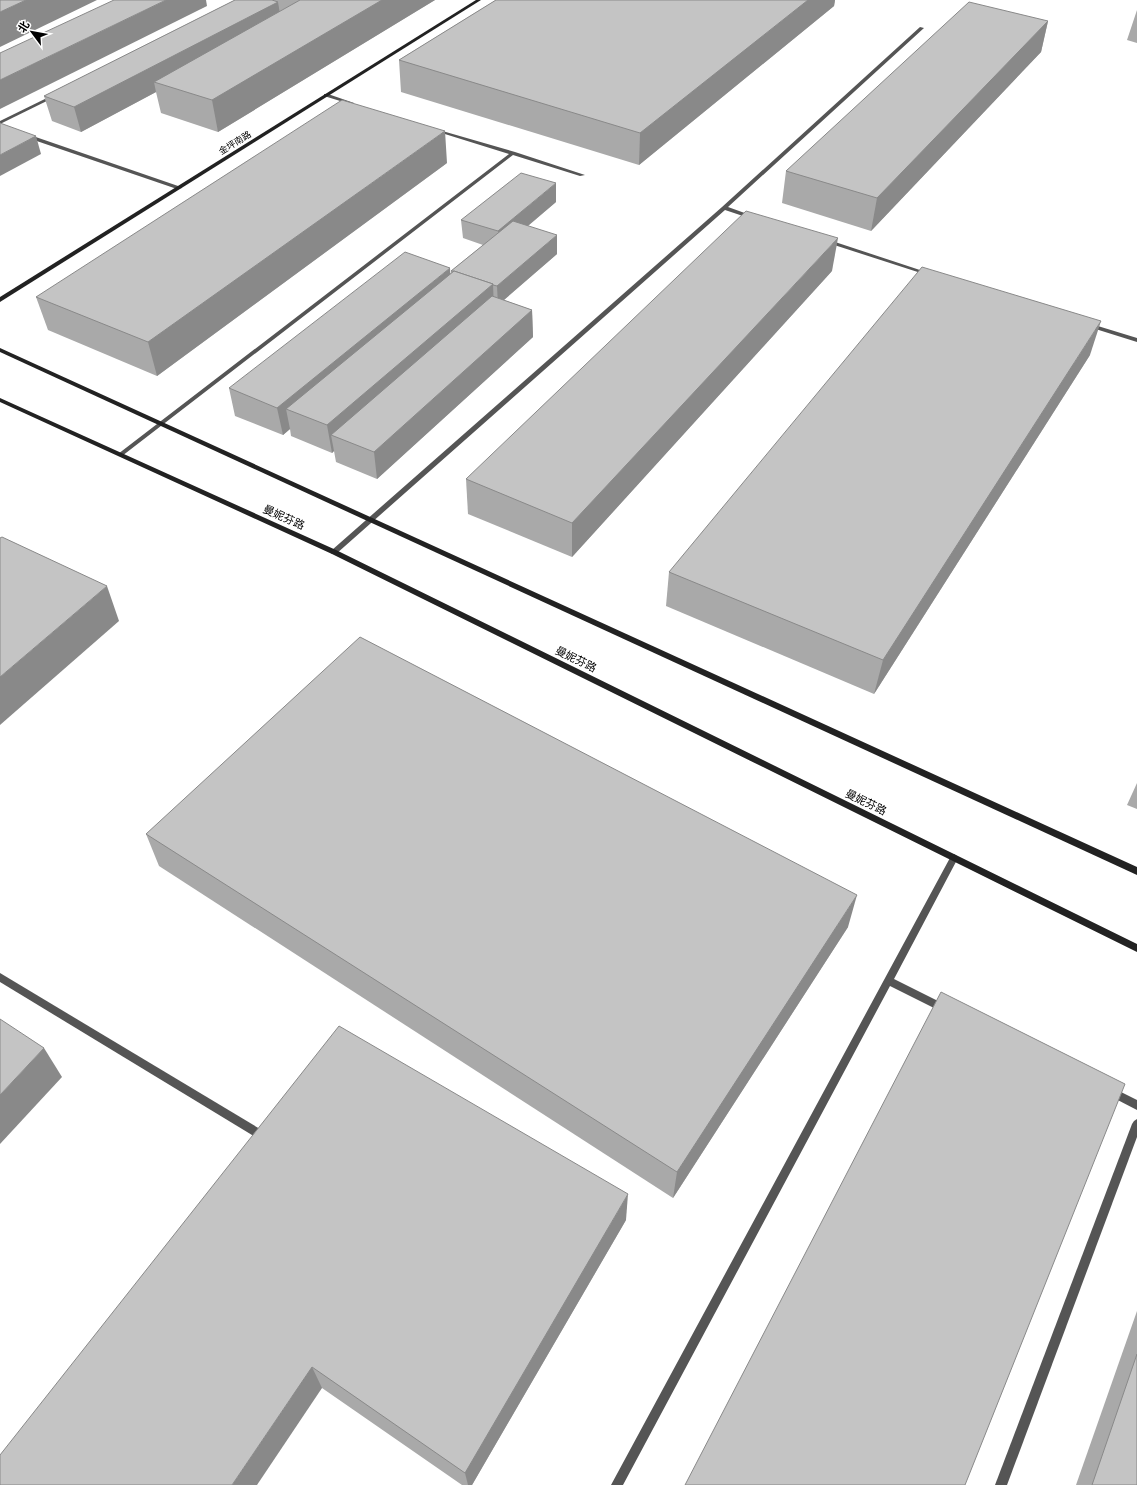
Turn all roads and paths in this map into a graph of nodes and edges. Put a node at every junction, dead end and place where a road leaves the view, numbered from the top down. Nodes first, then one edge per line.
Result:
1 (479, 0) edge
2 (922, 28) dead end
3 (64, 92) edge
4 (326, 95) junction
5 (356, 105) edge
6 (0, 123) edge
7 (0, 127) edge
8 (431, 128) edge
9 (7, 129) edge
10 (22, 134) edge
11 (513, 153) junction
12 (582, 175) dead end
13 (179, 188) junction
14 (724, 208) junction
15 (754, 218) edge
16 (821, 239) edge
17 (934, 275) edge
18 (0, 300) edge
19 (1084, 323) edge
20 (1137, 340) edge
21 (0, 350) edge
22 (0, 400) edge
23 (160, 424) junction
24 (120, 455) junction
25 (371, 520) junction
26 (334, 552) junction
27 (954, 858) junction
28 (1137, 871) edge
29 (1137, 948) edge
30 (0, 977) edge
31 (889, 981) junction
32 (953, 1013) edge
33 (1102, 1087) edge
34 (1137, 1105) edge
35 (1137, 1124) edge
36 (256, 1132) edge
37 (617, 1485) edge
38 (1001, 1485) edge

1 - 4 main road, 金坪南路
2 - 14 street
3 - 6 street
4 - 5 street
4 - 13 main road, 金坪南路
7 - 9 street
8 - 11 street
10 - 13 street
11 - 12 street
11 - 23 street
13 - 18 main road, 金坪南路
14 - 15 street
14 - 25 street
16 - 17 street
19 - 20 street
21 - 23 main road
22 - 24 main road, 曼妮芬路
23 - 24 street
23 - 25 main road
24 - 26 main road, 曼妮芬路
25 - 26 street
25 - 28 main road
26 - 27 main road, 曼妮芬路
27 - 29 main road, 曼妮芬路
27 - 31 street
30 - 36 street
31 - 32 street
31 - 37 street
33 - 34 street
35 - 38 street

